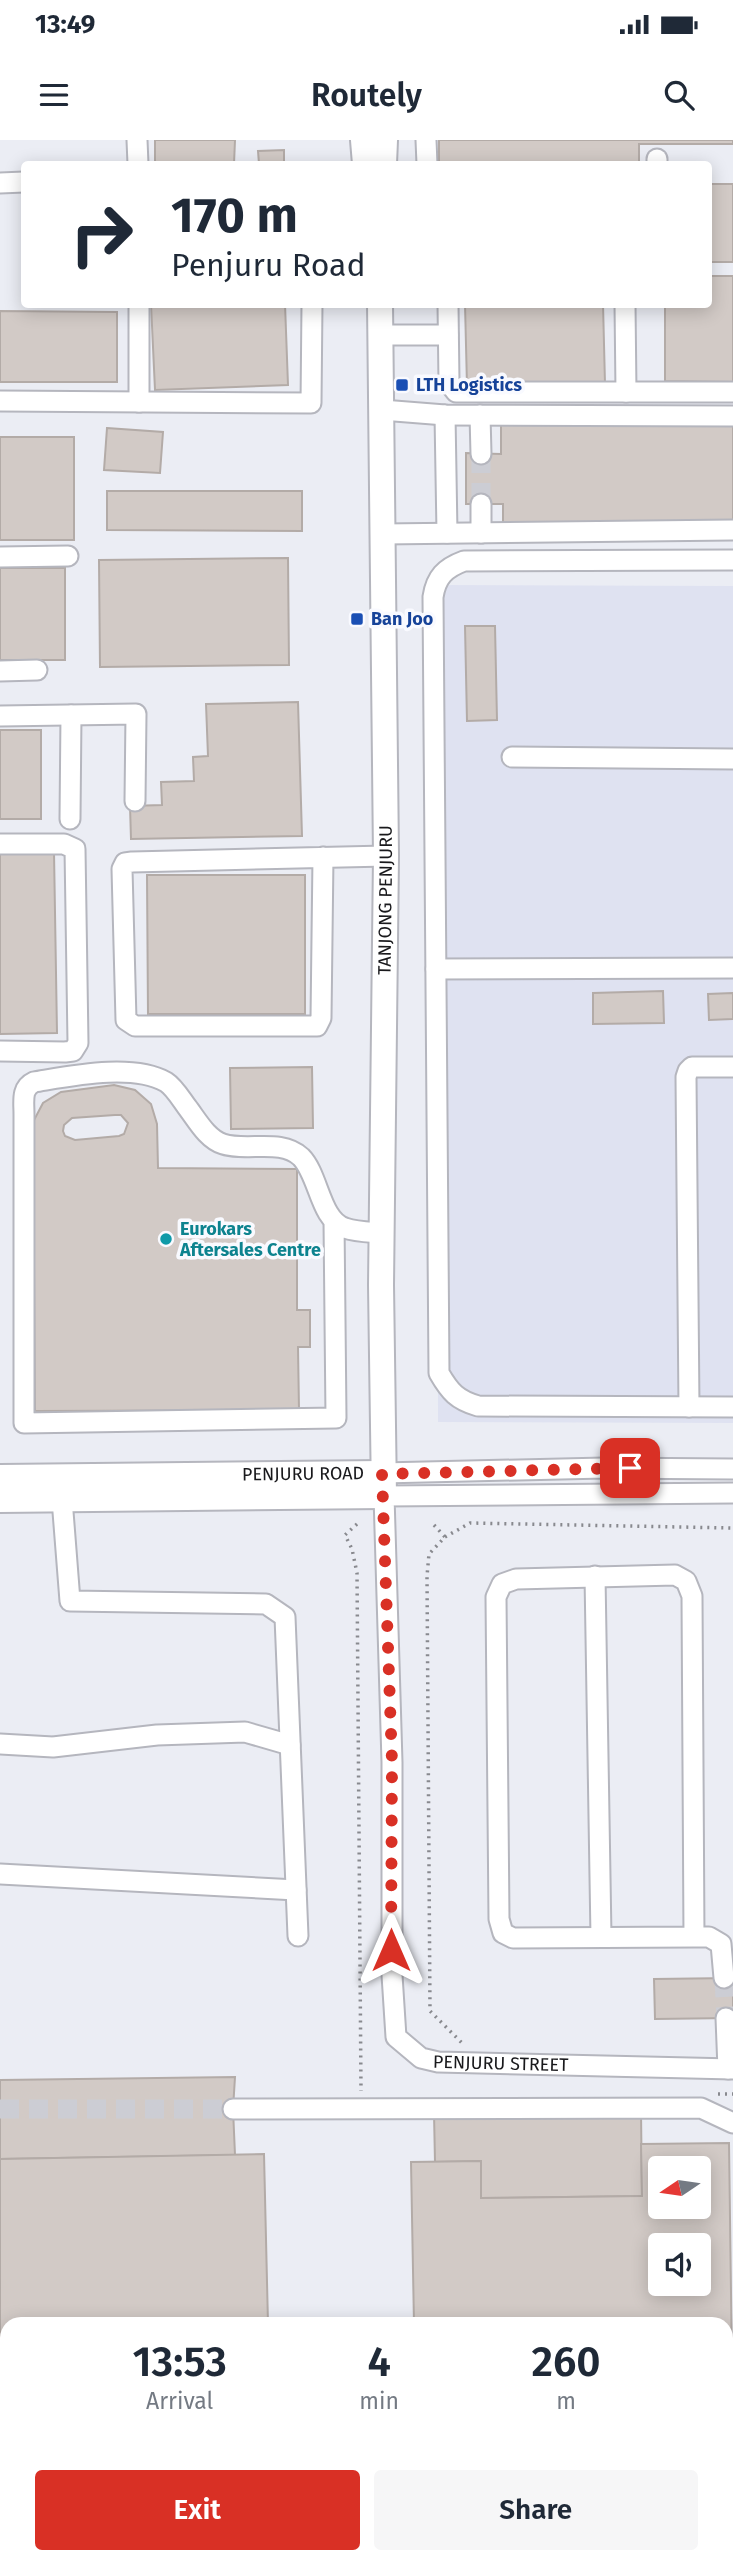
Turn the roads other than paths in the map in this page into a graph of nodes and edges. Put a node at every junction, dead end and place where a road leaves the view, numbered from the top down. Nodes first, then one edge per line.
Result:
1 (137, 140) edge
2 (363, 140) edge
3 (385, 140) edge
4 (426, 140) edge
5 (138, 161) edge
6 (365, 161) edge
7 (384, 161) edge
8 (426, 161) edge
9 (21, 182) edge
10 (0, 183) edge
11 (138, 308) edge
12 (312, 308) edge
13 (380, 308) edge
14 (448, 308) edge
15 (625, 308) edge
16 (381, 335) junction
17 (448, 335) junction
18 (626, 392) junction
19 (733, 392) edge
20 (0, 401) edge
21 (139, 402) junction
22 (382, 410) junction
23 (445, 415) junction
24 (481, 415) junction
25 (733, 416) edge
26 (481, 454) tunnel mouth
27 (481, 504) tunnel mouth
28 (733, 530) edge
29 (447, 533) junction
30 (481, 533) junction
31 (383, 534) junction
32 (68, 556) dead end
33 (0, 557) edge
34 (733, 559) edge
35 (37, 670) dead end
36 (0, 671) edge
37 (71, 715) junction
38 (0, 716) edge
39 (512, 757) dead end
40 (733, 759) edge
41 (135, 801) dead end
42 (70, 819) dead end
43 (0, 844) edge
44 (386, 856) junction
45 (323, 857) junction
46 (733, 968) edge
47 (436, 969) junction
48 (0, 1051) edge
49 (733, 1067) edge
50 (334, 1222) junction
51 (382, 1233) junction
52 (689, 1407) junction
53 (733, 1407) edge
54 (733, 1469) edge
55 (0, 1477) edge
56 (383, 1485) junction
57 (733, 1493) edge
58 (62, 1499) junction
59 (0, 1500) edge
60 (595, 1576) junction
61 (0, 1744) edge
62 (290, 1745) junction
63 (0, 1874) edge
64 (296, 1890) junction
65 (298, 1936) dead end
66 (601, 1937) junction
67 (694, 1937) junction
68 (724, 1978) tunnel mouth
69 (726, 2018) dead end
70 (730, 2069) edge
71 (233, 2109) tunnel mouth
72 (733, 2123) edge

1 - 5 street
2 - 6 main road
3 - 7 main road
4 - 8 street
9 - 10 street
11 - 21 street
12 - 21 street
13 - 16 main road, TANJONG PENJURU
14 - 17 street
15 - 18 street
16 - 17 street
16 - 22 main road, TANJONG PENJURU
17 - 18 street
18 - 19 street
20 - 21 street
22 - 23 street
22 - 31 main road, TANJONG PENJURU
23 - 24 street
23 - 29 street
24 - 25 street
24 - 26 street
27 - 30 street
28 - 30 street
29 - 30 street
29 - 31 street
31 - 44 main road, TANJONG PENJURU
32 - 33 street
34 - 47 street
35 - 36 street
37 - 38 street
37 - 41 street
37 - 42 street
39 - 40 street
43 - 48 street
44 - 45 street
44 - 51 main road, TANJONG PENJURU
45 - 45 street
46 - 47 street
47 - 52 street
49 - 52 street
50 - 50 street
50 - 51 street
51 - 56 main road, TANJONG PENJURU
52 - 53 street
54 - 56 street, PENJURU ROAD
55 - 56 main road, PENJURU ROAD
56 - 57 street, PENJURU ROAD
56 - 58 main road, PENJURU ROAD
56 - 70 street, PENJURU STREET
58 - 59 main road, PENJURU ROAD
58 - 62 street
60 - 66 street
60 - 66 street
60 - 67 street
61 - 62 street
62 - 64 street
63 - 64 street
64 - 65 street
66 - 67 street
67 - 68 street
69 - 70 street
71 - 72 street

